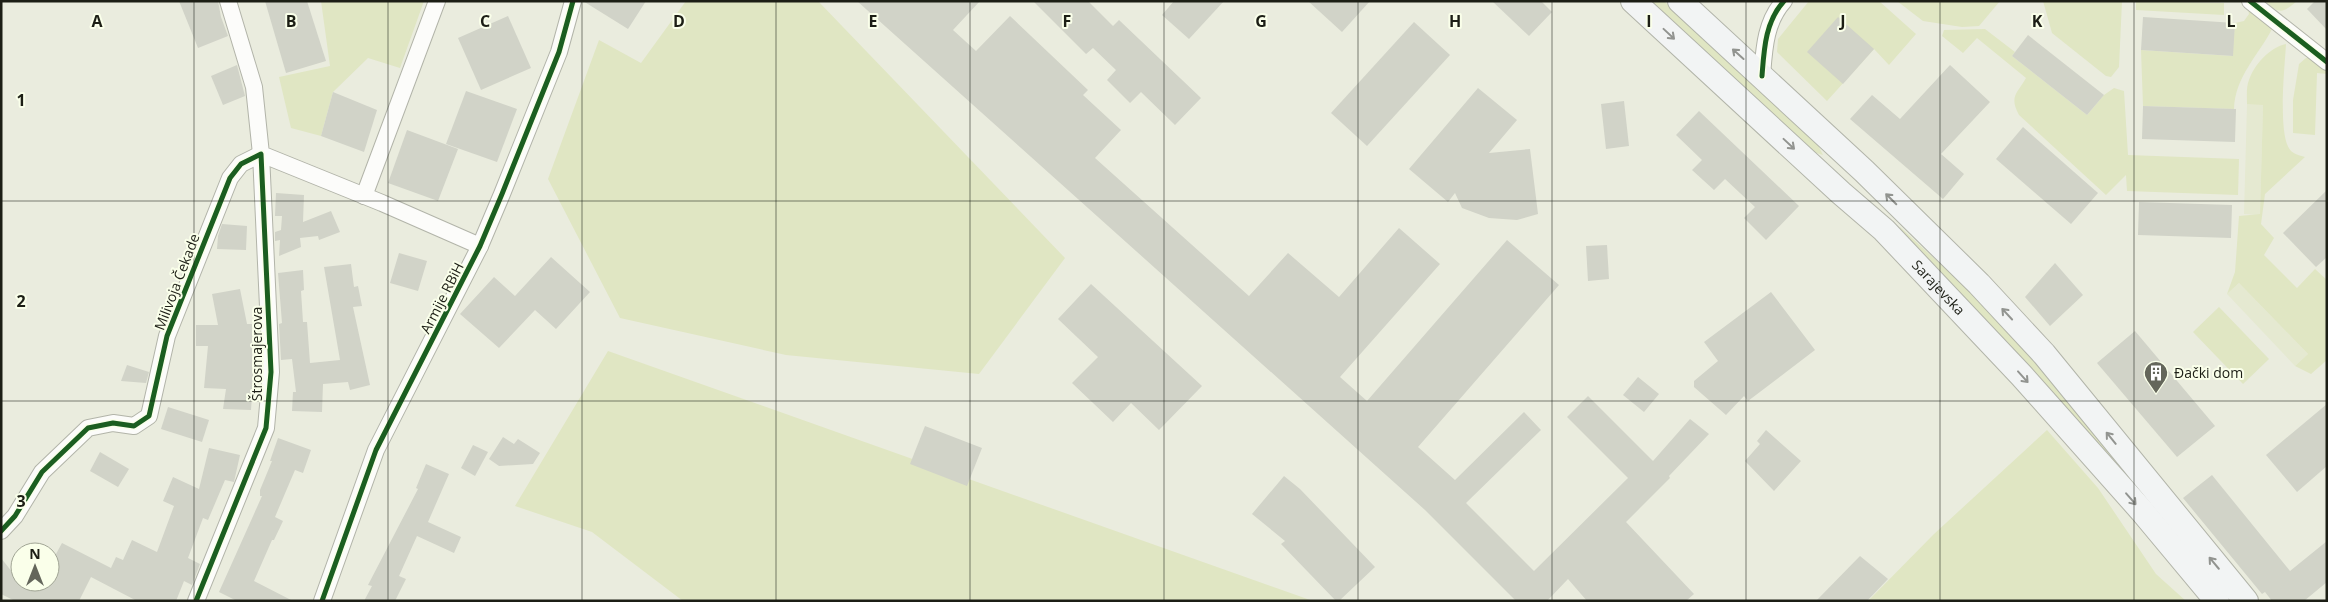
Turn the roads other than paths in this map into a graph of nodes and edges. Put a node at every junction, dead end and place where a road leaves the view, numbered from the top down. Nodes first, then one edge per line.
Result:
1 (228, 1) edge
2 (437, 1) edge
3 (573, 1) edge
4 (1633, 1) edge
5 (1680, 1) edge
6 (1784, 1) edge
7 (2250, 1) edge
8 (2327, 62) edge
9 (1762, 76) junction
10 (261, 154) junction
11 (364, 196) junction
12 (480, 246) junction
13 (1, 531) edge
14 (196, 601) edge
15 (322, 601) edge
16 (2217, 601) edge
17 (2246, 601) edge

1 - 10 street, Štrosmajerova
2 - 11 street
3 - 12 street, Armije RBiH
4 -> 16 main road, Sarajevska
9 -> 5 main road, Sarajevska
6 - 9 street
7 - 8 street
17 -> 9 main road, Sarajevska
10 - 11 street
10 - 13 street, Milivoja Čekade
10 - 14 street, Štrosmajerova
11 - 12 street
12 - 15 street, Armije RBiH

